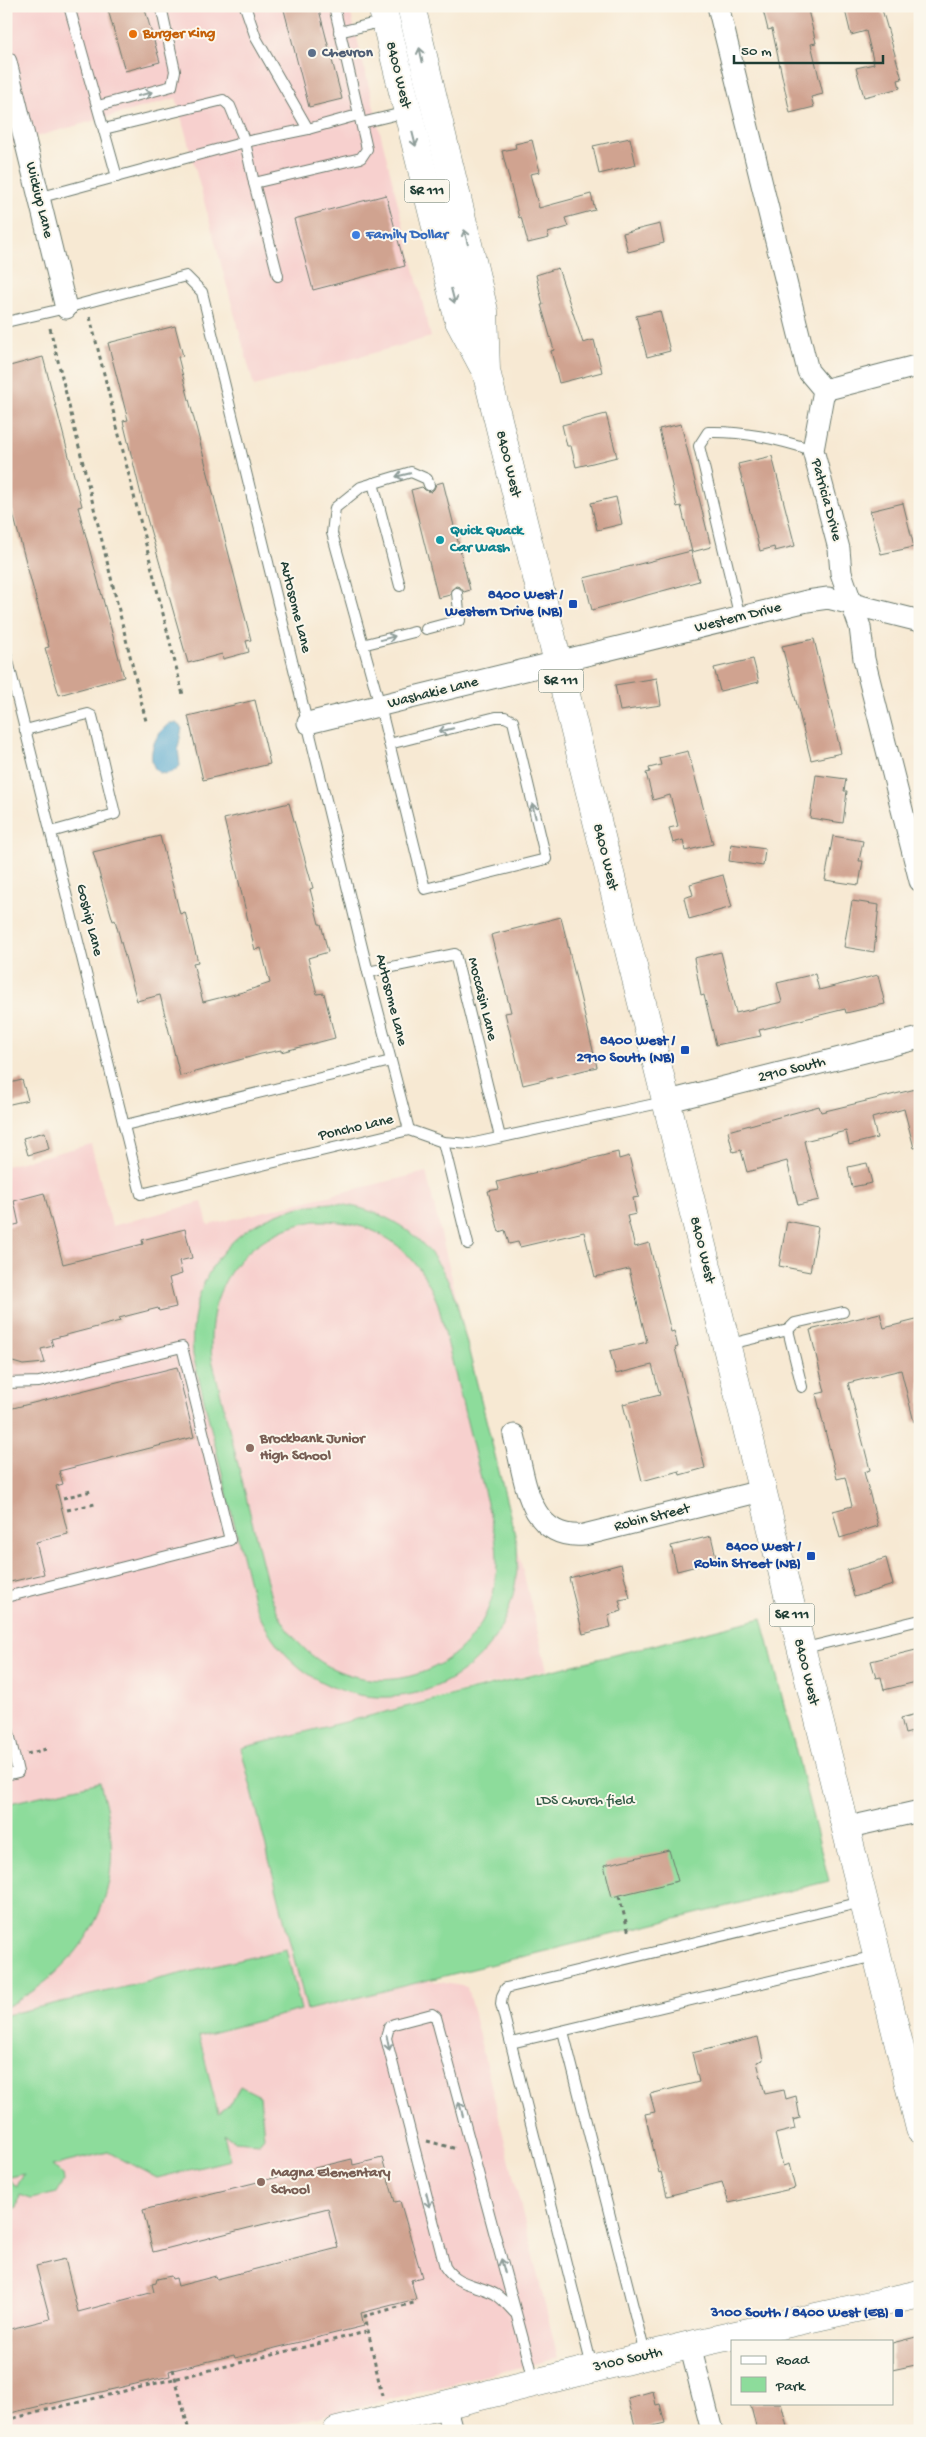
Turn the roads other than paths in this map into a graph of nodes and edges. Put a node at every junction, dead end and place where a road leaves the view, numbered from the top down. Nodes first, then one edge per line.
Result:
1 (69, 6) edge
2 (161, 6) edge
3 (245, 6) edge
4 (334, 6) edge
5 (411, 6) edge
6 (718, 6) edge
7 (383, 14) edge
8 (339, 32) junction
9 (6, 62) edge
10 (98, 106) junction
11 (408, 112) junction
12 (360, 119) junction
13 (104, 129) junction
14 (308, 129) junction
15 (245, 142) junction
16 (117, 177) junction
17 (254, 183) junction
18 (38, 198) junction
19 (278, 276) dead end
20 (66, 308) junction
21 (6, 322) edge
22 (920, 365) edge
23 (486, 371) junction
24 (824, 390) junction
25 (813, 450) junction
26 (373, 483) junction
27 (429, 486) dead end
28 (400, 586) dead end
29 (457, 593) dead end
30 (851, 604) junction
31 (740, 618) junction
32 (920, 621) edge
33 (426, 629) dead end
34 (414, 632) dead end
35 (362, 645) junction
36 (6, 653) edge
37 (557, 663) junction
38 (380, 706) junction
39 (308, 723) junction
40 (25, 730) junction
41 (389, 744) junction
42 (51, 832) junction
43 (920, 881) edge
44 (368, 972) junction
45 (920, 1038) edge
46 (391, 1061) junction
47 (665, 1102) junction
48 (125, 1125) junction
49 (410, 1130) junction
50 (500, 1138) junction
51 (443, 1142) junction
52 (141, 1194) joint
53 (468, 1244) dead end
54 (843, 1312) dead end
55 (788, 1330) junction
56 (725, 1345) junction
57 (6, 1383) edge
58 (802, 1386) dead end
59 (514, 1435) dead end
60 (761, 1491) junction
61 (6, 1597) edge
62 (920, 1620) edge
63 (800, 1649) junction
64 (6, 1720) edge
65 (6, 1775) edge
66 (920, 1811) edge
67 (845, 1828) junction
68 (863, 1902) junction
69 (876, 1956) junction
70 (563, 2031) junction
71 (511, 2043) junction
72 (920, 2129) edge
73 (920, 2294) edge
74 (515, 2313) junction
75 (690, 2345) junction
76 (645, 2356) junction
77 (592, 2368) junction
78 (534, 2382) junction
79 (445, 2404) junction
80 (337, 2431) edge
81 (452, 2431) edge
82 (712, 2431) edge

1 - 10 lane
10 -> 2 lane
3 - 14 lane
4 - 8 lane
23 -> 5 main road, 8400 West / SR 111
6 - 24 street
7 - 8 lane
7 - 11 main road, 8400 West / SR 111
8 - 12 lane
9 - 18 street, Wickiup Lane
10 - 13 lane
11 - 12 lane
11 -> 23 main road, 8400 West / SR 111
12 - 14 lane
12 - 17 lane
13 - 15 lane
13 - 16 lane
14 - 15 lane
15 - 16 lane
15 - 17 lane
16 - 18 lane
17 - 19 lane
18 - 20 street, Wickiup Lane
20 - 21 lane, Autosome Lane
20 - 39 lane, Autosome Lane
22 - 24 street
23 - 37 main road, 8400 West / SR 111
24 - 25 street, Patricia Drive
25 - 30 street, Patricia Drive
25 - 31 lane
27 -> 26 lane
26 - 28 lane
26 - 35 lane
29 - 33 lane
30 - 31 street, Western Drive
30 - 32 street, Western Drive
30 - 43 street, Patricia Drive
31 - 37 street, Western Drive
35 -> 34 lane
35 - 38 lane
36 - 40 lane, Goship Lane
37 - 38 street, Washakie Lane
37 - 47 main road, 8400 West / SR 111
38 - 39 street, Washakie Lane
38 - 41 lane
39 - 44 lane, Autosome Lane
40 - 42 lane, Goship Lane
40 - 42 lane
41 -> 41 lane
42 - 48 lane, Goship Lane
44 - 46 lane, Autosome Lane
44 - 50 lane, Moccasin Lane
45 - 47 street, 2910 South
46 - 48 lane
46 - 49 lane, Autosome Lane
47 - 50 lane, Poncho Lane
47 - 56 main road, 8400 West / SR 111
48 - 52 lane, Goship Lane
49 - 51 lane, Poncho Lane
49 - 52 lane, Poncho Lane
50 - 51 lane, Poncho Lane
51 - 53 lane
54 - 55 lane
55 - 56 lane
55 - 58 lane
56 - 60 main road, 8400 West / SR 111
57 - 61 lane
59 - 60 street, Robin Street
60 - 63 main road, 8400 West / SR 111
62 - 63 lane
63 - 67 main road, 8400 West / SR 111
64 - 65 lane
66 - 67 street
67 - 68 main road, 8400 West / SR 111
68 - 69 main road, 8400 West / SR 111
68 - 71 lane
69 - 70 lane
69 - 72 main road, 8400 West / SR 111
70 - 71 lane
70 - 76 lane
71 - 77 lane
73 - 75 main road, 3100 South
74 -> 74 lane
74 - 78 lane
75 - 76 main road, 3100 South
75 - 82 street
76 - 77 main road, 3100 South
77 - 78 main road, 3100 South
78 - 79 main road, 3100 South
79 - 80 main road, 3100 South
79 - 81 street

